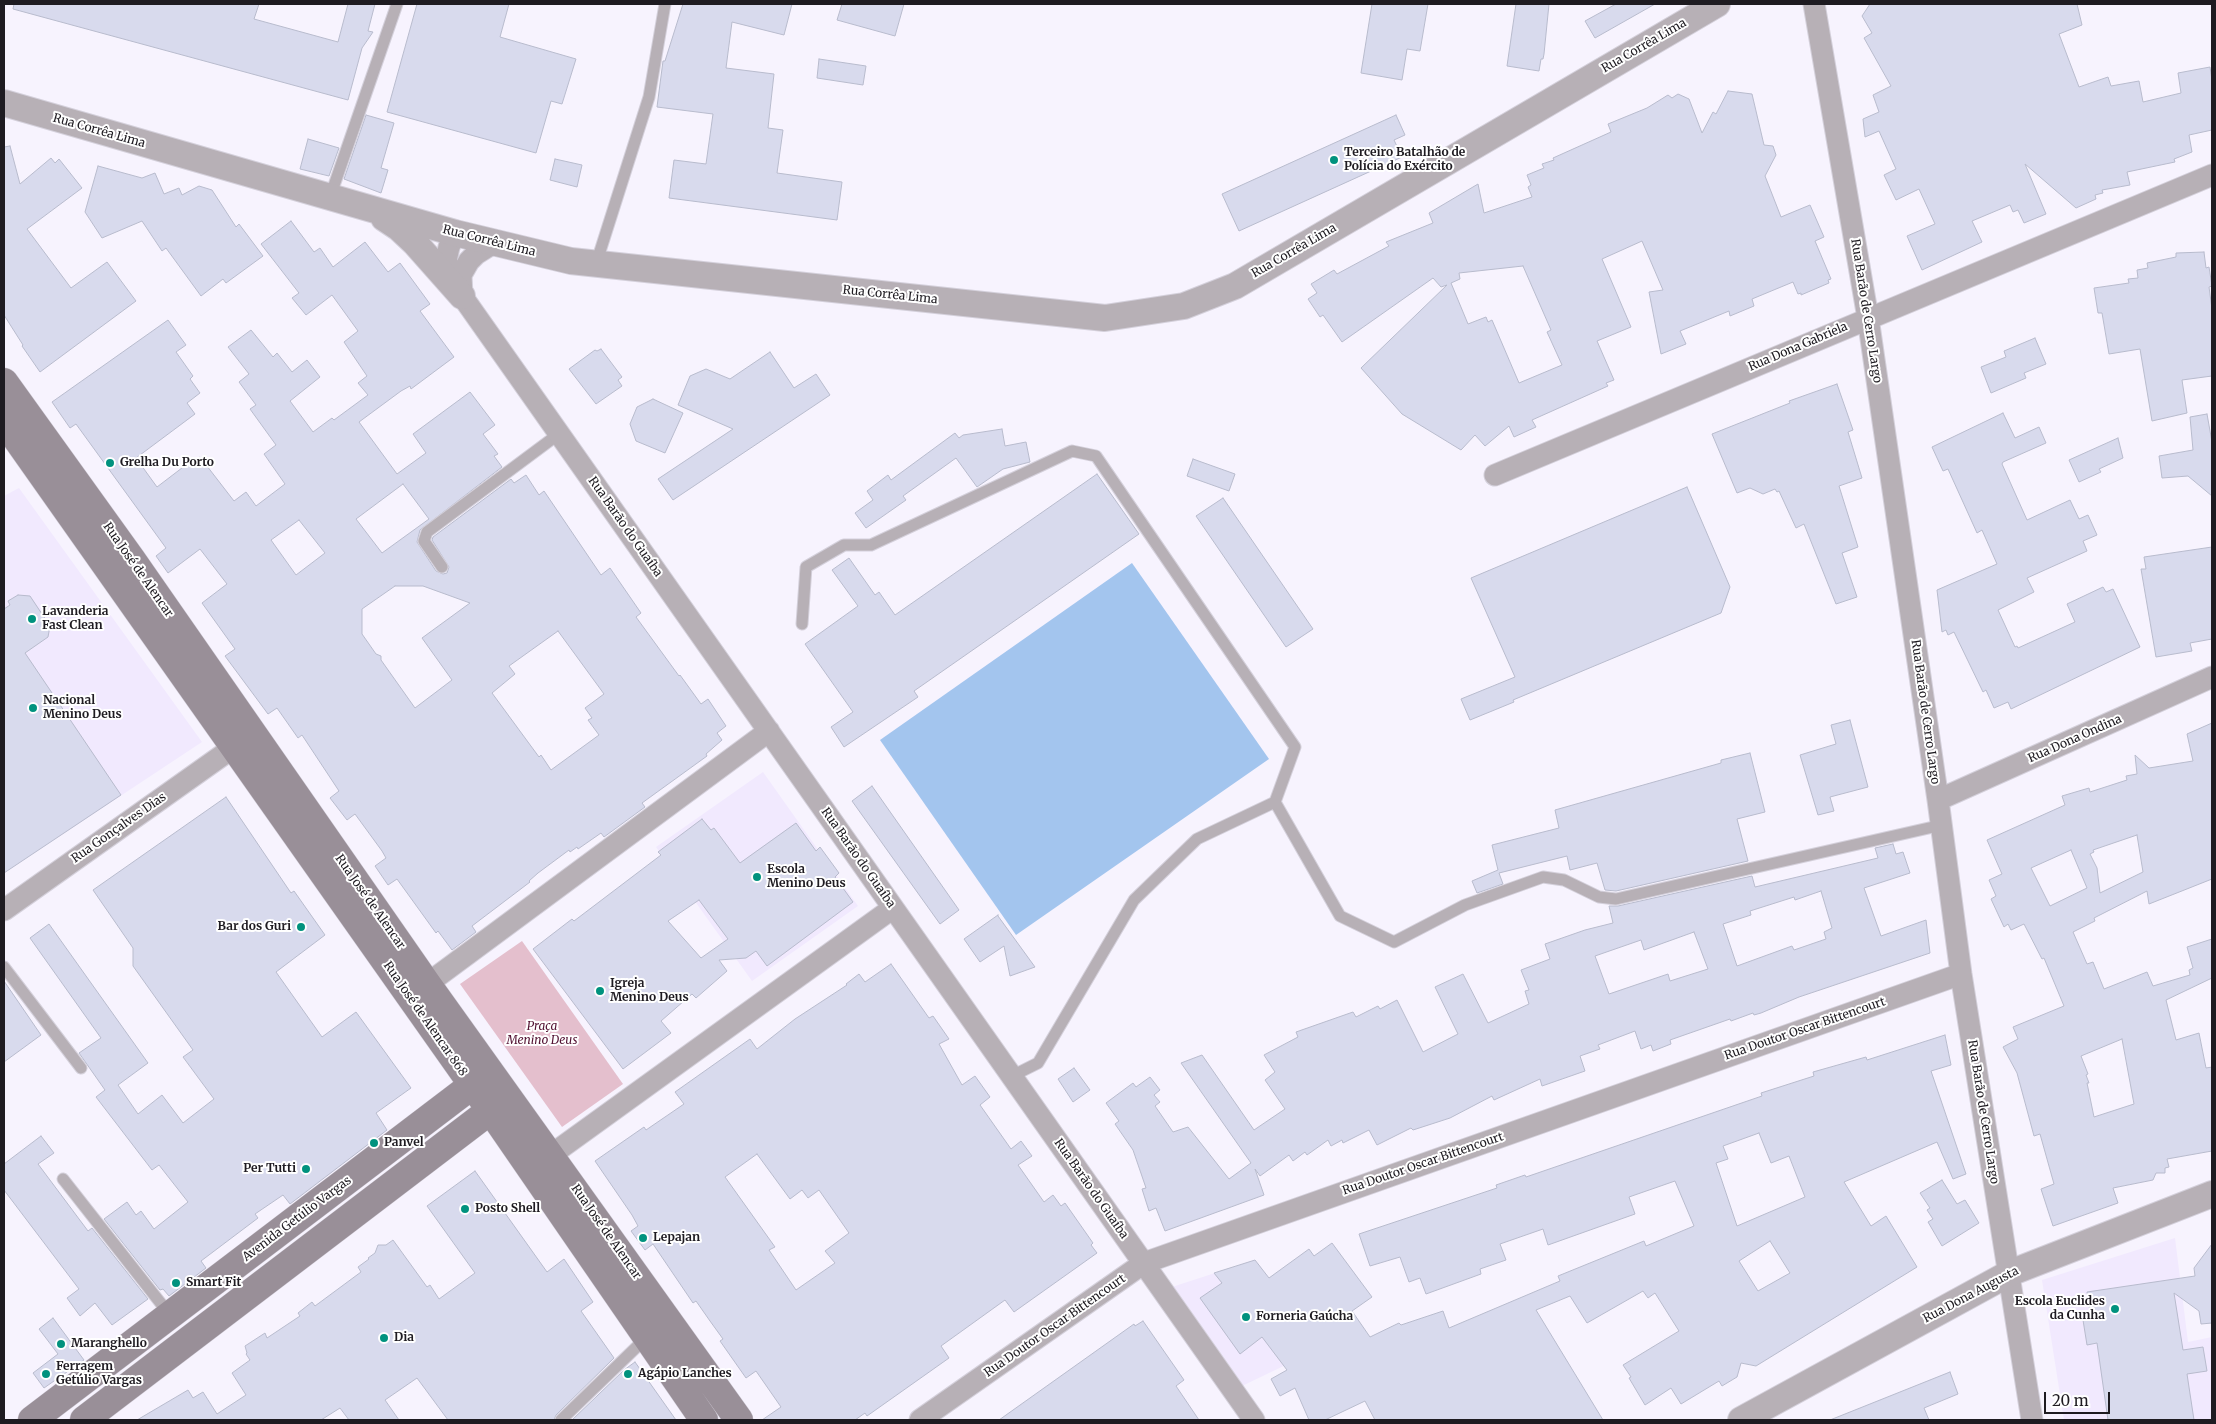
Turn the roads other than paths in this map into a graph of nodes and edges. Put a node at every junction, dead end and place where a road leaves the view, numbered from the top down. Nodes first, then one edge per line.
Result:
1 (397, 4) edge
2 (665, 4) edge
3 (1717, 4) edge
4 (1814, 4) edge
5 (4, 104) edge
6 (2212, 175) edge
7 (330, 197) junction
8 (359, 205) junction
9 (455, 233) junction
10 (495, 242) junction
11 (596, 264) junction
12 (462, 296) junction
13 (1868, 318) junction
14 (4, 382) edge
15 (4, 421) edge
16 (560, 433) junction
17 (1495, 475) dead end
18 (48, 483) junction
19 (111, 532) junction
20 (442, 567) dead end
21 (802, 624) dead end
22 (2212, 677) edge
23 (227, 697) junction
24 (769, 731) junction
25 (234, 747) junction
26 (282, 776) junction
27 (1938, 800) junction
28 (1275, 802) junction
29 (1942, 825) junction
30 (893, 908) junction
31 (4, 910) edge
32 (378, 953) junction
33 (4, 966) edge
34 (1961, 974) junction
35 (427, 984) junction
36 (81, 1068) dead end
37 (1012, 1076) junction
38 (481, 1078) junction
39 (500, 1104) junction
40 (551, 1155) junction
41 (63, 1179) dead end
42 (2212, 1194) edge
43 (1144, 1263) junction
44 (2010, 1273) junction
45 (170, 1315) junction
46 (647, 1337) junction
47 (32, 1420) edge
48 (84, 1420) edge
49 (561, 1420) edge
50 (704, 1420) edge
51 (739, 1420) edge
52 (920, 1420) edge
53 (1254, 1420) edge
54 (1741, 1420) edge
55 (2032, 1420) edge

1 - 7 lane
2 - 11 lane
3 - 11 street, Rua Corrêa Lima
4 - 13 street, Rua Barão de Cerro Largo
5 - 7 street, Rua Corrêa Lima
6 - 13 street, Rua Dona Gabriela
7 - 8 street, Rua Corrêa Lima
8 - 9 street, Rua Corrêa Lima
8 - 12 street
9 - 10 street, Rua Corrêa Lima
9 - 12 street, Rua Barão do Guaíba
10 - 11 street, Rua Corrêa Lima
10 - 12 street
12 - 16 street, Rua Barão do Guaíba
13 - 17 street, Rua Dona Gabriela
13 - 27 street, Rua Barão de Cerro Largo
14 - 19 main road, Rua José de Alencar
15 - 18 main road, Rua José de Alencar
16 - 20 lane
16 - 24 street, Rua Barão do Guaíba
18 - 19 main road
18 - 25 main road, Rua José de Alencar
19 - 23 main road, Rua José de Alencar
21 - 28 lane
22 - 27 street, Rua Dona Ondina
23 - 25 main road
23 - 26 main road, Rua José de Alencar
24 - 30 street, Rua Barão do Guaíba
24 - 35 street
25 - 26 main road
25 - 31 street, Rua Gonçalves Dias
25 - 32 main road, Rua José de Alencar
26 - 35 main road, Rua José de Alencar
27 - 29 street, Rua Barão de Cerro Largo
28 - 29 lane
28 - 37 lane
29 - 34 street, Rua Barão de Cerro Largo
30 - 37 street, Rua Barão do Guaíba
30 - 40 street
32 - 35 street
32 - 38 main road, Rua José de Alencar 868
33 - 36 lane
34 - 43 street, Rua Doutor Oscar Bittencourt
34 - 44 street, Rua Barão de Cerro Largo
35 - 38 main road, Rua José de Alencar
37 - 43 street, Rua Barão do Guaíba
38 - 39 main road, Rua José de Alencar
38 - 45 main road, Avenida Getúlio Vargas
39 - 40 main road, Rua José de Alencar
39 - 46 main road, Rua José de Alencar
39 - 48 main road
40 - 51 main road, Rua José de Alencar
41 - 45 lane
42 - 44 street, Rua Dona Augusta
43 - 52 street, Rua Doutor Oscar Bittencourt
43 - 53 street, Rua Barão do Guaíba
44 - 54 street, Rua Dona Augusta
44 - 55 street, Rua Barão de Cerro Largo
45 - 47 main road, Avenida Getúlio Vargas
46 - 49 lane
46 - 50 main road, Rua José de Alencar

